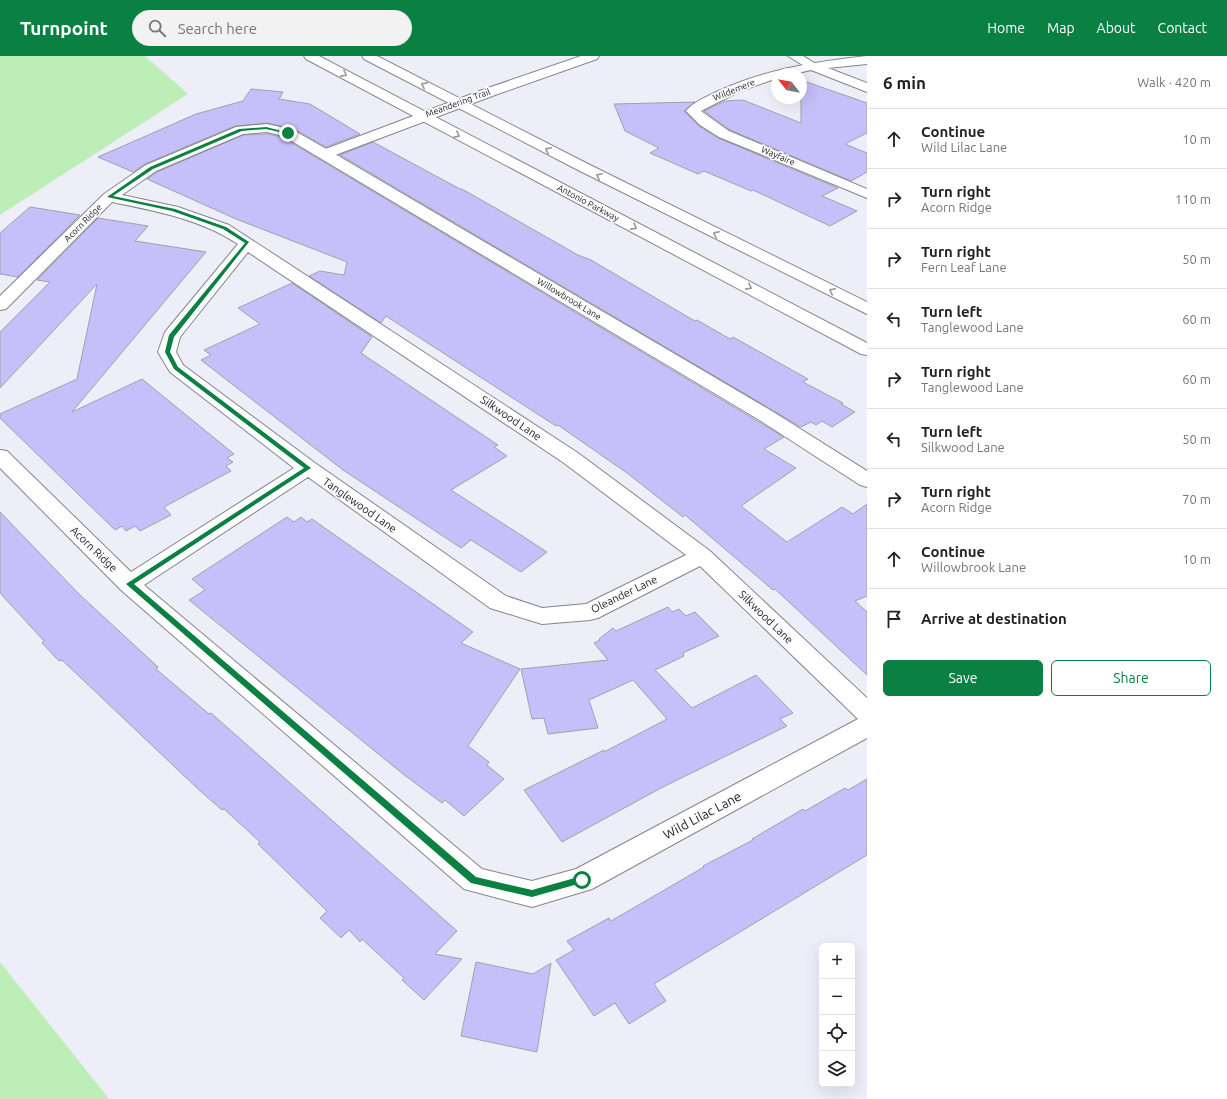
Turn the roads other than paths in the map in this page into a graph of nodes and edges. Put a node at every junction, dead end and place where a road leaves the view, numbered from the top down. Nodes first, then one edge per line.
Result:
1 (310, 56) edge
2 (368, 56) edge
3 (593, 56) edge
4 (794, 56) edge
5 (867, 60) edge
6 (813, 66) junction
7 (804, 68) edge
8 (771, 76) edge
9 (867, 88) edge
10 (459, 103) junction
11 (693, 111) joint
12 (422, 116) junction
13 (266, 128) joint
14 (325, 154) junction
15 (867, 194) edge
16 (109, 197) junction
17 (247, 243) junction
18 (0, 305) edge
19 (867, 309) edge
20 (867, 350) edge
21 (0, 456) edge
22 (308, 468) junction
23 (863, 473) edge
24 (702, 556) junction
25 (129, 584) junction
26 (542, 616) joint
27 (867, 713) edge
28 (867, 726) edge
29 (532, 894) joint

1 -> 12 street, Antonio Parkway
10 -> 2 street
3 - 10 street, Meandering Trail
4 - 6 street
5 - 6 street, Wildemere
6 - 7 street, Wildemere
6 - 9 street
8 - 11 street, Wildemere
10 - 12 street, Meandering Trail
19 -> 10 street
11 - 15 street, Wayfaire
12 - 14 street, Meandering Trail
12 -> 20 street, Antonio Parkway
13 - 14 street, Willowbrook Lane
13 - 16 street, Acorn Ridge
14 - 23 street, Willowbrook Lane
16 - 17 street, Silkwood Lane
16 - 18 street, Acorn Ridge
17 - 22 street, Tanglewood Lane
17 - 24 street, Silkwood Lane
21 - 25 street, Acorn Ridge
22 - 25 street
22 - 26 street, Tanglewood Lane
24 - 26 street, Oleander Lane
24 - 27 street, Silkwood Lane
25 - 29 street, Acorn Ridge
28 - 29 street, Wild Lilac Lane

